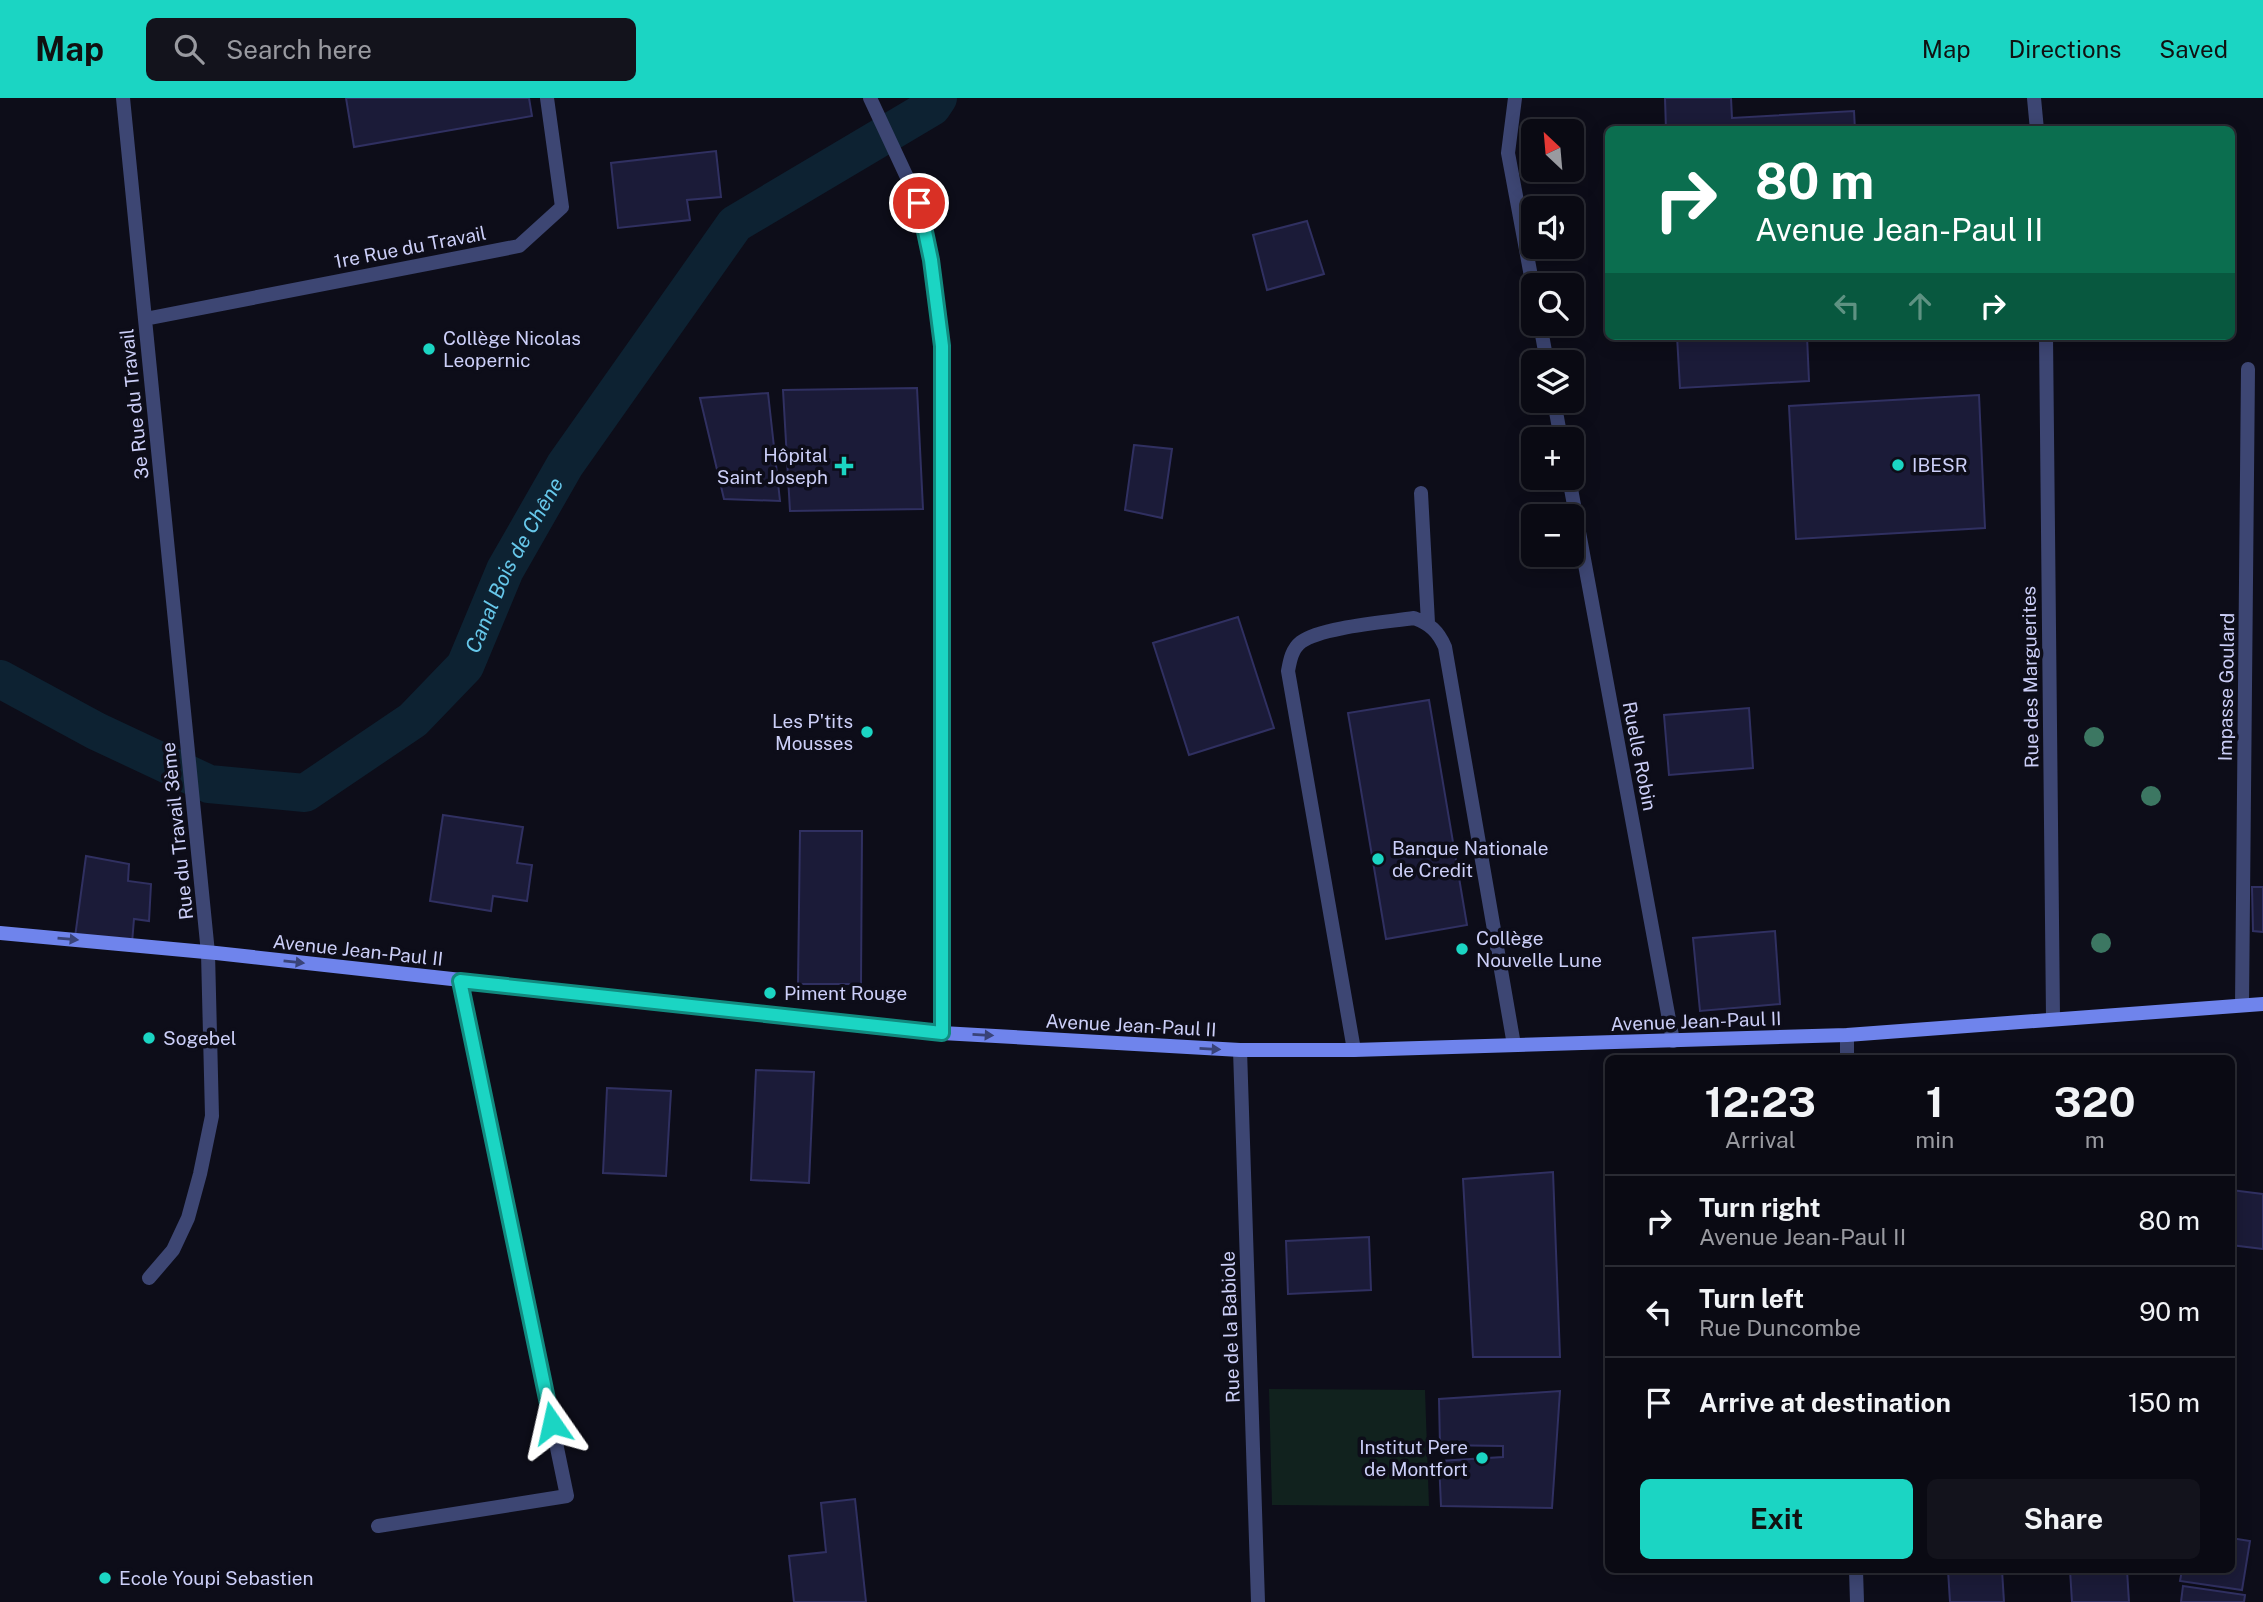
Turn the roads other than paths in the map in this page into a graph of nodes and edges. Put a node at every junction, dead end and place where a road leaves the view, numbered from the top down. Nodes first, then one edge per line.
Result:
1 (123, 98) edge
2 (547, 98) edge
3 (1515, 98) edge
4 (2034, 98) edge
5 (872, 102) edge
6 (2036, 126) edge
7 (1530, 273) edge
8 (145, 319) junction
9 (2046, 340) edge
10 (2248, 369) dead end
11 (1571, 490) edge
12 (1421, 493) dead end
13 (1428, 623) junction
14 (184, 705) joint
15 (0, 933) edge
16 (208, 953) junction
17 (460, 981) junction
18 (2263, 1004) edge
19 (2242, 1005) junction
20 (2053, 1018) junction
21 (942, 1033) junction
22 (1847, 1035) junction
23 (1673, 1041) junction
24 (1514, 1045) junction
25 (1240, 1050) junction
26 (1354, 1050) junction
27 (1847, 1055) edge
28 (149, 1278) dead end
29 (378, 1526) dead end
30 (1856, 1573) edge
31 (1258, 1602) edge
32 (1857, 1602) edge

1 - 8 street, 3e Rue du Travail
2 - 8 street, 1re Rue du Travail
3 - 7 street
4 - 6 street
5 - 21 street
8 - 14 street, 3e Rue du Travail
9 - 20 street, Rue des Marguerites
10 - 19 street, Impasse Goulard
11 - 23 street, Ruelle Robin
12 - 13 street
13 - 24 street
13 - 26 street
14 - 16 street, Rue du Travail 3ème
15 -> 16 street, Avenue Jean-Paul II
16 -> 17 street, Avenue Jean-Paul II
16 - 28 street, Rue du Travail 3ème
17 - 21 street, Avenue Jean-Paul II
17 - 29 street
18 - 19 street, Avenue Jean-Paul II
19 - 20 street, Avenue Jean-Paul II
20 - 22 street, Avenue Jean-Paul II
21 -> 25 street, Avenue Jean-Paul II
22 - 23 street, Avenue Jean-Paul II
22 - 27 street
23 - 24 street, Avenue Jean-Paul II
24 - 26 street, Avenue Jean-Paul II
25 - 26 street, Avenue Jean-Paul II
25 - 31 street, Rue de la Babiole
30 - 32 street

